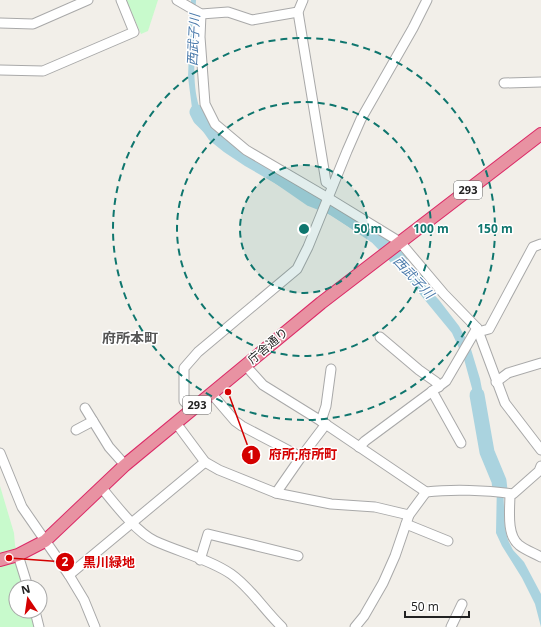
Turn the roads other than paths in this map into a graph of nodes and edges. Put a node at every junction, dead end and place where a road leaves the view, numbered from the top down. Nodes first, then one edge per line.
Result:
1 (88, 0) edge
2 (121, 0) edge
3 (177, 0) edge
4 (303, 0) edge
5 (427, 0) edge
6 (298, 12) junction
7 (201, 14) junction
8 (0, 23) edge
9 (0, 70) edge
10 (541, 82) edge
11 (504, 83) dead end
12 (541, 134) edge
13 (332, 186) junction
14 (327, 199) junction
15 (397, 244) junction
16 (541, 244) edge
17 (477, 330) junction
18 (380, 337) dead end
19 (541, 363) edge
20 (245, 365) junction
21 (331, 369) dead end
22 (496, 382) junction
23 (436, 389) junction
24 (211, 393) junction
25 (89, 410) dead end
26 (192, 410) junction
27 (93, 421) junction
28 (176, 423) junction
29 (324, 423) junction
30 (76, 430) dead end
31 (461, 443) dead end
32 (359, 447) junction
33 (541, 450) edge
34 (0, 453) edge
35 (301, 457) junction
36 (205, 462) junction
37 (124, 465) junction
38 (541, 466) edge
39 (101, 487) junction
40 (426, 492) junction
41 (276, 493) junction
42 (510, 494) junction
43 (408, 520) junction
44 (132, 523) junction
45 (45, 541) junction
46 (448, 541) dead end
47 (541, 548) edge
48 (18, 555) junction
49 (298, 556) dead end
50 (541, 557) edge
51 (0, 560) edge
52 (200, 560) junction
53 (69, 575) junction
54 (26, 579) edge
55 (462, 604) dead end
56 (95, 627) edge
57 (282, 627) edge
58 (355, 627) edge
59 (451, 627) edge

1 - 8 street
2 - 9 street
3 - 7 street
4 - 6 street
5 - 13 street
6 - 7 street
6 - 13 street
7 - 14 street
10 - 11 street
12 - 15 highway, 庁舎通り / 293
13 - 14 street
14 - 15 street
14 - 26 street
15 - 17 street
15 - 20 highway, 庁舎通り / 293
16 - 17 street
17 - 22 street
17 - 23 street
18 - 23 street
19 - 22 street
20 - 24 highway, 庁舎通り / 293
20 - 29 street
21 - 29 street
22 - 33 street
23 - 31 street
23 - 32 street
24 - 26 highway, 庁舎通り / 293
24 - 35 street
25 - 27 street
26 - 28 highway, 庁舎通り / 293
27 - 30 street
27 - 37 street
28 - 36 street
28 - 37 highway, 庁舎通り / 293
29 - 32 street
29 - 35 street
32 - 40 street
34 - 45 street
35 - 41 street
36 - 41 street
36 - 44 street
37 - 39 highway, 庁舎通り / 293
38 - 42 street
39 - 44 street
39 - 45 highway, 庁舎通り / 293
40 - 42 street
40 - 43 street
41 - 43 street
42 - 50 street
43 - 46 street
43 - 58 street
44 - 52 street
44 - 53 street
45 - 48 highway, 庁舎通り / 293
45 - 53 street
47 - 50 street
48 - 51 highway, 庁舎通り / 293
48 - 54 street
49 - 52 street
52 - 57 street
53 - 56 street
55 - 59 street

